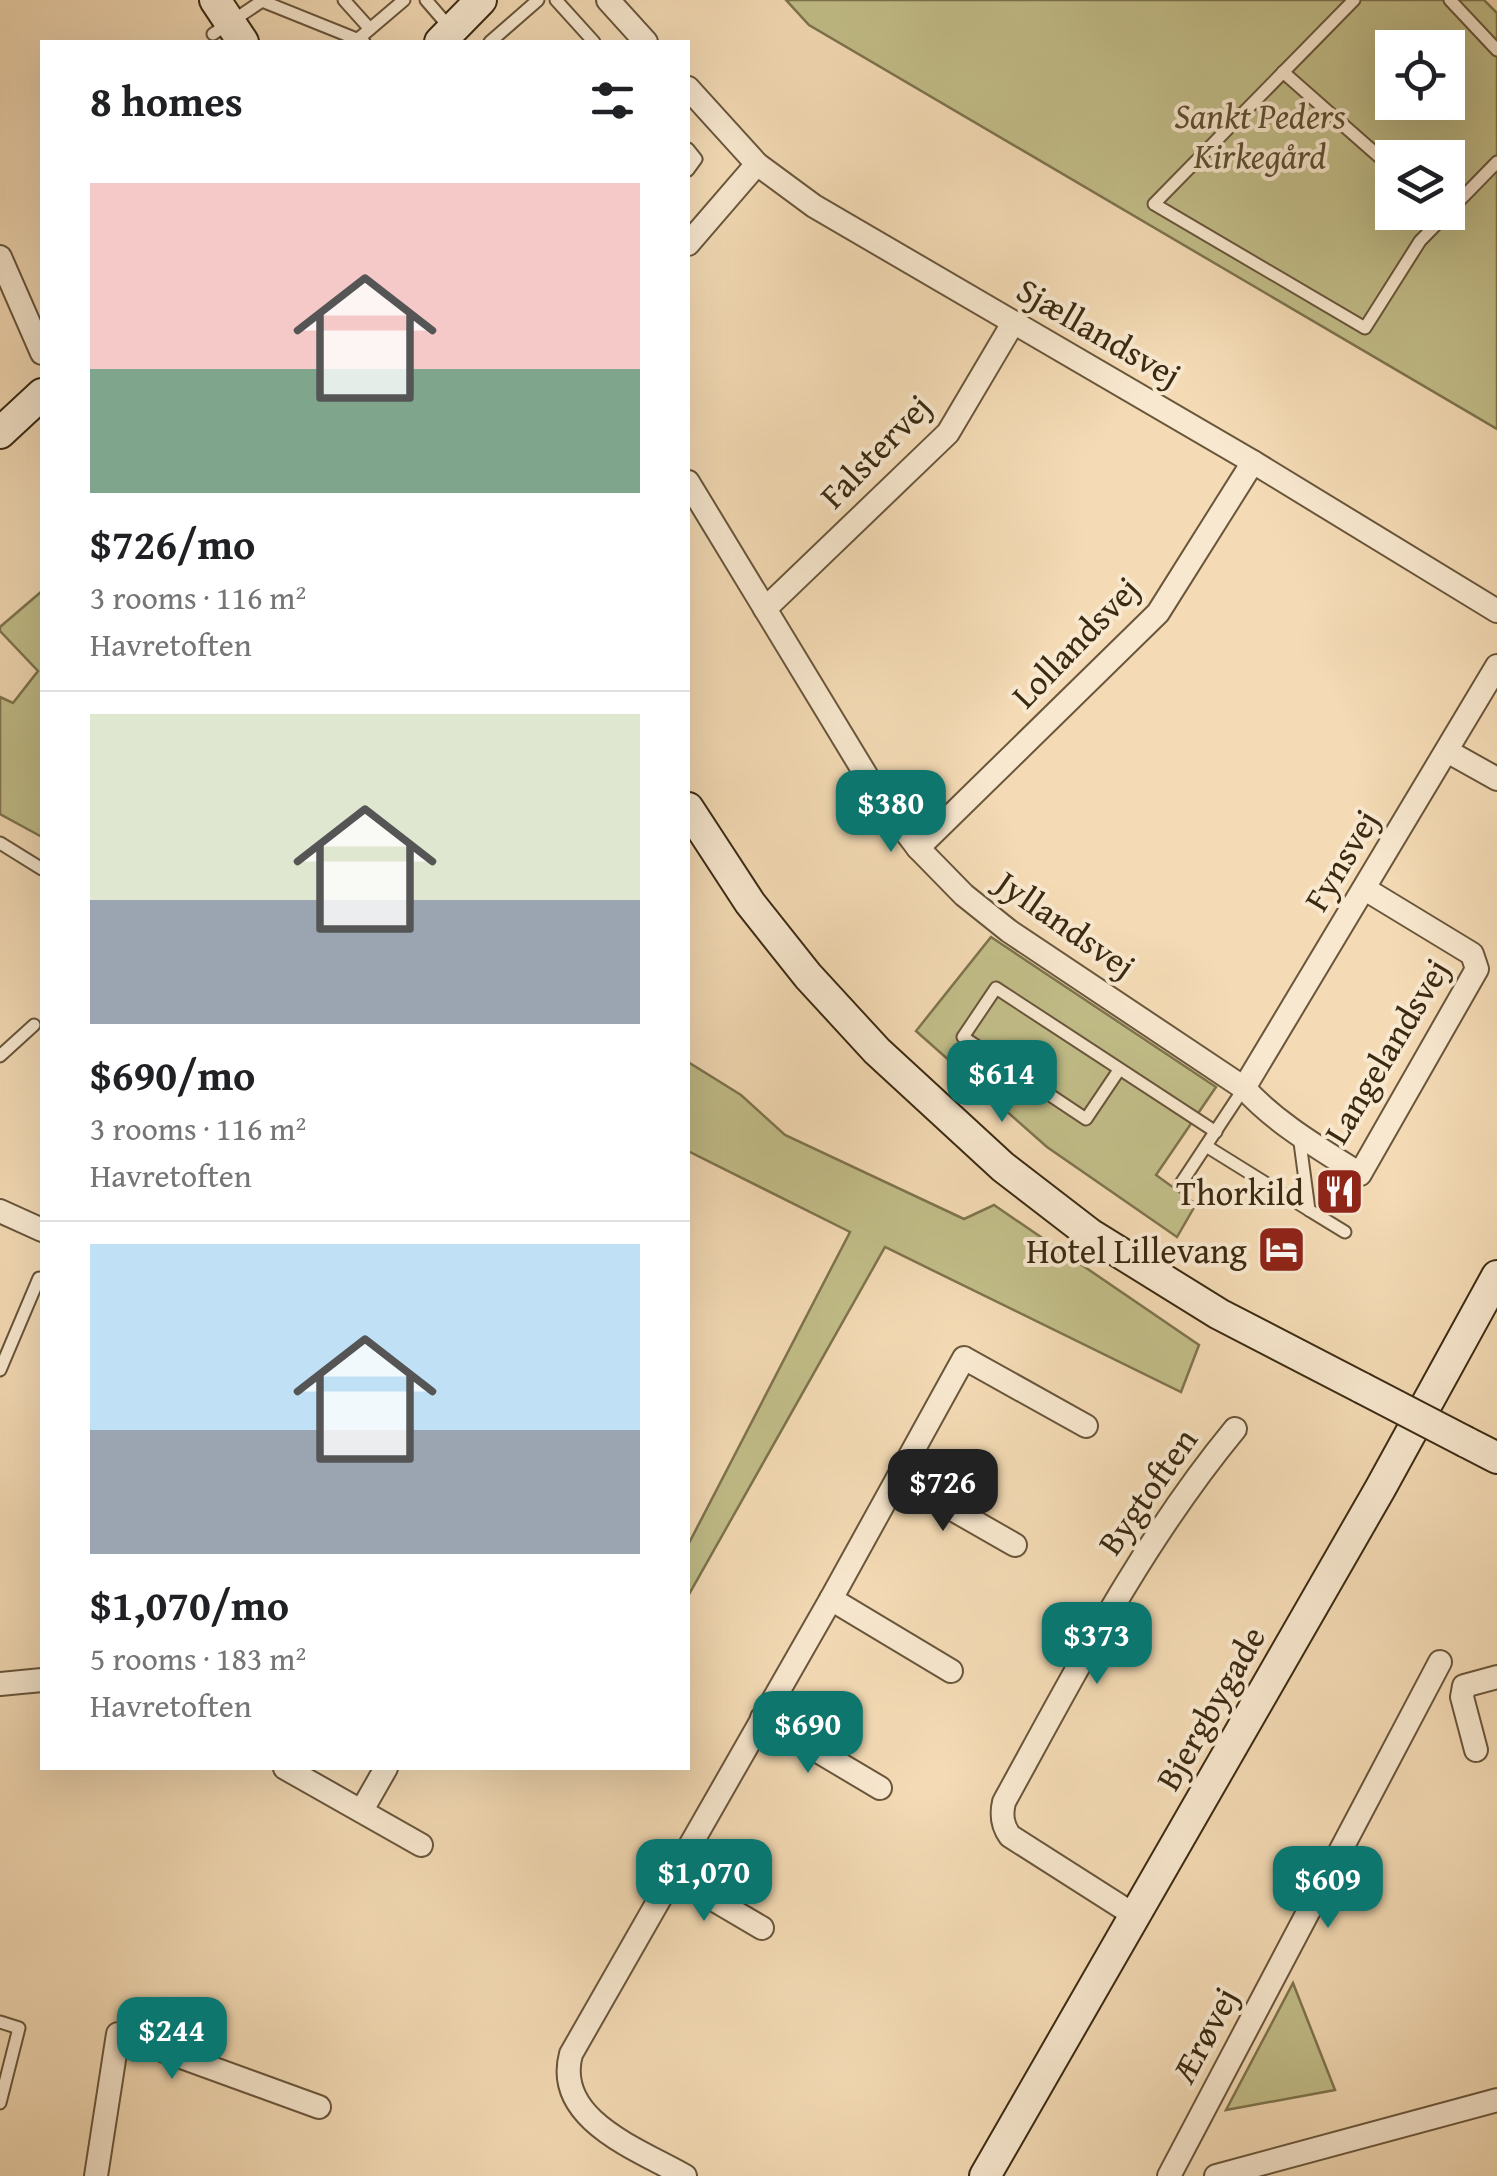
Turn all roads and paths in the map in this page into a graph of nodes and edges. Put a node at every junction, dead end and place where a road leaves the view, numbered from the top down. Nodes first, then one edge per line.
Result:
1 (197, 0) edge
2 (344, 0) edge
3 (404, 0) edge
4 (426, 0) edge
5 (481, 0) edge
6 (538, 0) edge
7 (556, 0) edge
8 (608, 0) edge
9 (1354, 0) edge
10 (1450, 0) edge
11 (263, 1) edge
12 (370, 29) junction
13 (223, 31) edge
14 (439, 39) edge
15 (358, 40) edge
16 (361, 40) edge
17 (492, 40) edge
18 (592, 40) edge
19 (644, 40) edge
20 (1497, 50) edge
21 (1283, 72) junction
22 (692, 102) edge
23 (1375, 153) edge
24 (1497, 162) edge
25 (757, 164) junction
26 (1465, 194) edge
27 (1431, 230) edge
28 (690, 242) edge
29 (0, 257) edge
30 (1013, 323) junction
31 (40, 349) edge
32 (40, 396) edge
33 (0, 433) edge
34 (1253, 462) junction
35 (690, 485) edge
36 (764, 609) junction
37 (1497, 611) edge
38 (1497, 666) edge
39 (1448, 751) junction
40 (1497, 779) edge
41 (690, 811) edge
42 (0, 843) edge
43 (918, 848) junction
44 (40, 868) edge
45 (1365, 889) junction
46 (34, 1025) dead end
47 (0, 1056) edge
48 (1119, 1070) junction
49 (1244, 1088) junction
50 (1216, 1132) junction
51 (1298, 1134) junction
52 (1206, 1146) junction
53 (1180, 1185) dead end
54 (1309, 1210) junction
55 (0, 1212) edge
56 (40, 1229) edge
57 (1345, 1232) dead end
58 (1497, 1276) edge
59 (40, 1278) dead end
60 (0, 1370) edge
61 (1086, 1426) dead end
62 (1235, 1430) dead end
63 (1497, 1458) edge
64 (898, 1478) junction
65 (1015, 1545) dead end
66 (831, 1599) junction
67 (1440, 1662) dead end
68 (951, 1671) dead end
69 (1497, 1677) edge
70 (40, 1680) edge
71 (0, 1684) edge
72 (762, 1718) junction
73 (1476, 1750) dead end
74 (289, 1770) edge
75 (385, 1770) edge
76 (880, 1788) dead end
77 (362, 1810) junction
78 (420, 1844) dead end
79 (672, 1876) junction
80 (1134, 1915) junction
81 (762, 1928) dead end
82 (0, 2022) edge
83 (1497, 2100) edge
84 (0, 2104) edge
85 (319, 2107) dead end
86 (96, 2176) edge
87 (685, 2176) edge
88 (985, 2176) edge
89 (1169, 2176) edge
90 (1216, 2176) edge

1 - 13 street
2 - 12 lane
3 - 12 lane
4 - 14 lane
5 - 14 street
6 - 17 lane
7 - 18 lane
8 - 19 street
9 - 21 lane
10 - 20 lane
11 - 13 lane
11 - 15 lane
12 - 16 lane
21 - 23 lane
21 - 27 lane
22 - 25 street, Sjællandsvej
24 - 26 lane
25 - 28 street
25 - 30 street, Sjællandsvej
29 - 31 street
30 - 34 street, Sjællandsvej
30 - 36 street, Falstervej
32 - 33 street
34 - 37 street, Sjællandsvej
34 - 43 street, Lollandsvej
35 - 36 street, Jyllandsvej
36 - 43 street, Jyllandsvej
38 - 39 street, Fynsvej
39 - 40 street
39 - 45 street, Fynsvej
41 - 63 street, bridge
42 - 44 lane
43 - 49 street, Jyllandsvej
45 - 49 street, Fynsvej
45 - 51 street, Langelandsvej
46 - 47 lane
48 - 48 lane
48 - 50 lane
49 - 50 lane
49 - 51 street, Langelandsvej
50 - 52 lane
51 - 54 lane
52 - 53 lane
52 - 54 lane
54 - 57 lane
55 - 56 street
58 - 80 street, Bjergbygade
59 - 60 lane
61 - 64 street
62 - 80 street, Bygtoften
64 - 65 street
64 - 66 street
66 - 68 street
66 - 72 street
67 - 89 street, Ærøvej
69 - 73 street
70 - 71 street
72 - 76 street
72 - 79 street
74 - 77 street
75 - 77 street
77 - 78 street
79 - 81 street
79 - 87 street
80 - 88 street, Bjergbygade
82 - 84 lane
83 - 90 street
85 - 86 street

